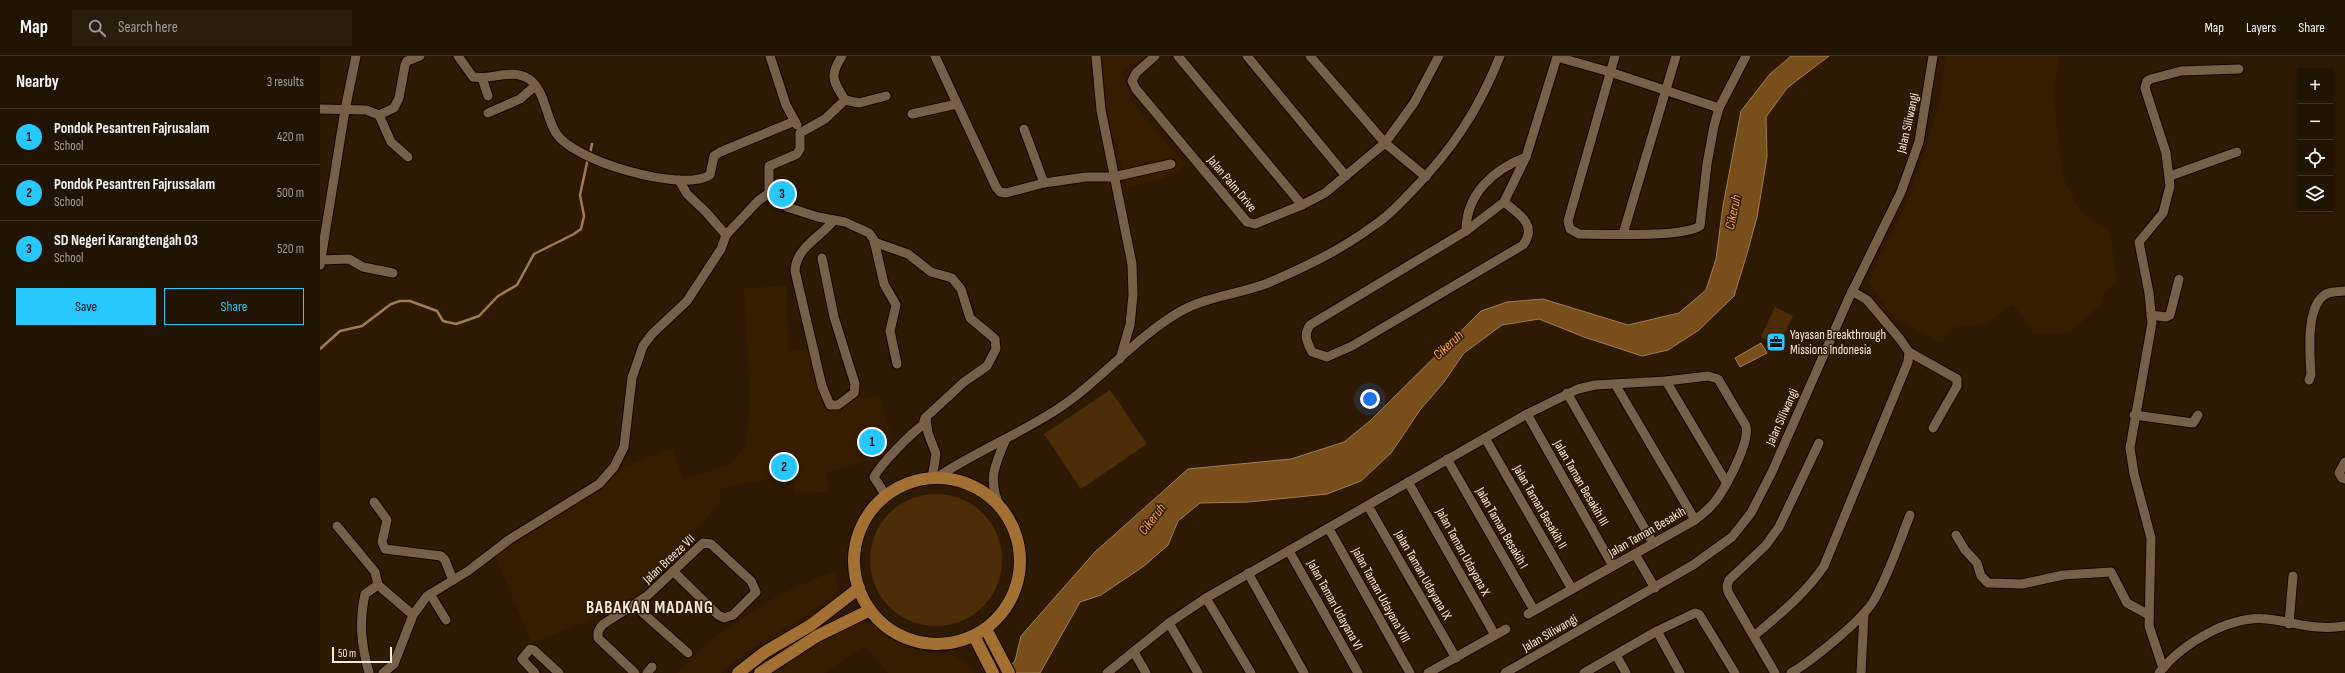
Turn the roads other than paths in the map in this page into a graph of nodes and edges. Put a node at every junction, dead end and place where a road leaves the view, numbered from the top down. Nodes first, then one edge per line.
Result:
1 (356, 56) edge
2 (420, 56) edge
3 (458, 56) edge
4 (770, 56) edge
5 (842, 56) edge
6 (935, 56) edge
7 (1096, 56) edge
8 (1155, 56) edge
9 (1178, 56) edge
10 (1247, 56) edge
11 (1310, 56) edge
12 (1439, 56) edge
13 (1500, 56) edge
14 (1556, 56) edge
15 (1615, 56) edge
16 (1676, 56) edge
17 (1746, 56) edge
18 (1933, 56) edge
19 (2239, 69) dead end
20 (1610, 72) junction
21 (482, 78) junction
22 (535, 86) junction
23 (1666, 89) junction
24 (488, 96) dead end
25 (886, 96) dead end
26 (845, 100) junction
27 (957, 104) junction
28 (1720, 108) junction
29 (320, 109) edge
30 (345, 110) junction
31 (488, 114) dead end
32 (912, 114) dead end
33 (379, 115) junction
34 (795, 121) junction
35 (1024, 128) dead end
36 (800, 133) junction
37 (1385, 143) junction
38 (2238, 152) dead end
39 (408, 157) dead end
40 (1526, 157) junction
41 (1171, 164) dead end
42 (1346, 176) junction
43 (2170, 176) junction
44 (1113, 177) junction
45 (1426, 177) junction
46 (679, 180) junction
47 (1044, 183) junction
48 (769, 193) junction
49 (1504, 202) junction
50 (1302, 205) junction
51 (833, 221) junction
52 (1466, 231) junction
53 (1623, 234) junction
54 (726, 235) junction
55 (874, 242) junction
56 (822, 258) dead end
57 (320, 262) edge
58 (393, 273) dead end
59 (2179, 279) dead end
60 (1852, 291) junction
61 (2345, 291) edge
62 (2151, 315) junction
63 (1909, 352) junction
64 (1120, 360) junction
65 (898, 364) dead end
66 (2309, 380) dead end
67 (1666, 381) junction
68 (1615, 384) junction
69 (1567, 393) junction
70 (1526, 414) junction
71 (2134, 415) junction
72 (2198, 415) dead end
73 (925, 418) junction
74 (1933, 428) dead end
75 (1485, 438) junction
76 (1006, 439) junction
77 (1819, 443) dead end
78 (1447, 459) junction
79 (2345, 462) edge
80 (934, 478) junction
81 (2345, 479) edge
82 (1408, 482) junction
83 (1726, 482) junction
84 (886, 496) junction
85 (374, 502) dead end
86 (1368, 506) junction
87 (1001, 508) junction
88 (1910, 515) dead end
89 (1695, 520) junction
90 (337, 526) dead end
91 (1329, 529) junction
92 (1956, 535) dead end
93 (1654, 543) junction
94 (1289, 551) junction
95 (1635, 554) junction
96 (1613, 566) junction
97 (673, 571) junction
98 (1248, 573) junction
99 (2293, 576) dead end
100 (453, 580) junction
101 (378, 585) junction
102 (859, 588) junction
103 (1655, 588) junction
104 (1572, 589) junction
105 (430, 594) junction
106 (1206, 598) junction
107 (635, 606) junction
108 (870, 610) junction
109 (1531, 612) joint
110 (1864, 614) junction
111 (413, 615) junction
112 (2149, 616) junction
113 (446, 620) dead end
114 (1169, 623) junction
115 (2288, 624) junction
116 (2345, 626) edge
117 (986, 629) junction
118 (1506, 629) dead end
119 (1657, 631) junction
120 (1495, 635) junction
121 (1754, 635) junction
122 (974, 636) junction
123 (1134, 652) junction
124 (688, 653) dead end
125 (1616, 655) junction
126 (1456, 658) junction
127 (1007, 670) edge
128 (2161, 670) edge
129 (369, 673) edge
130 (382, 673) edge
131 (535, 673) edge
132 (559, 673) edge
133 (635, 673) edge
134 (738, 673) edge
135 (760, 673) edge
136 (993, 673) edge
137 (1107, 673) edge
138 (1146, 673) edge
139 (1198, 673) edge
140 (1250, 673) edge
141 (1304, 673) edge
142 (1358, 673) edge
143 (1410, 673) edge
144 (1428, 673) edge
145 (1505, 673) edge
146 (1584, 673) edge
147 (1626, 673) edge
148 (1680, 673) edge
149 (1735, 673) edge
150 (1775, 673) edge
151 (1791, 673) edge
152 (1861, 673) edge

1 - 30 street
2 - 33 street
3 - 21 street
4 - 34 street
5 - 26 street
6 - 27 street
7 - 44 street
8 - 50 street, Jalan Palm Drive
9 - 50 street
10 - 42 street
11 - 37 street
12 - 37 street, Jalan Palm Drive
13 - 45 street
14 - 20 street
14 - 40 street
15 - 20 street
16 - 23 street
17 - 28 street
18 - 60 street, Jalan Siliwangi
19 - 43 street
20 - 23 street
20 - 53 street
21 - 22 street
21 - 24 street
22 - 31 street
22 - 46 street
23 - 28 street
23 - 53 street
25 - 26 street
26 - 36 street
27 - 32 street
27 - 47 street
28 - 53 street
29 - 30 street
30 - 33 street
30 - 57 street
33 - 39 street
34 - 36 street
34 - 46 street
35 - 47 street
36 - 48 street
37 - 42 street, Jalan Palm Drive
37 - 45 street
38 - 43 street
40 - 49 street
40 - 52 street
41 - 44 street
42 - 50 street, Jalan Palm Drive
43 - 62 street
44 - 47 street
44 - 64 street
45 - 64 street
46 - 54 street
48 - 51 street
48 - 54 street
49 - 52 street
49 - 52 street
51 - 55 street
51 - 56 street
54 - 100 street
55 - 65 street
55 - 73 street
57 - 58 street
59 - 62 street
60 - 63 street
60 - 103 street, Jalan Siliwangi
61 - 66 street
62 - 71 street
63 - 74 street
63 - 121 street
64 - 76 street
67 - 68 street
67 - 83 street
67 - 83 street, Jalan Taman Besakih
68 - 69 street
68 - 89 street
69 - 70 street
69 - 93 street
70 - 75 street
70 - 96 street, Jalan Taman Besakih III
71 - 72 street
71 - 112 street
73 - 80 street
73 - 84 street
75 - 78 street
75 - 104 street, Jalan Taman Besakih II
76 - 80 street
76 - 87 street
77 - 121 street
78 - 82 street
78 - 109 street, Jalan Taman Besakih I
79 - 81 street
80 - 84 main road
80 - 87 main road
82 - 86 street
82 - 120 street, Jalan Taman Udayana X
83 - 89 street, Jalan Taman Besakih
84 - 102 main road
85 - 100 street
86 - 91 street
86 - 126 street, Jalan Taman Udayana IX
87 - 117 main road
88 - 110 street
89 - 93 street, Jalan Taman Besakih
90 - 101 street
91 - 94 street
91 - 143 street, Jalan Taman Udayana VIII
92 - 112 street
93 - 95 street, Jalan Taman Besakih
94 - 98 street
94 - 142 street, Jalan Taman Udayana VI
95 - 96 street, Jalan Taman Besakih
95 - 103 street
96 - 104 street, Jalan Taman Besakih
97 - 97 street, Jalan Breeze VII
97 - 107 street, Jalan Breeze VII
98 - 106 street
98 - 141 street
99 - 115 street
100 - 105 street
101 - 111 street
101 - 129 street
102 - 108 main road
102 - 134 main road
103 - 145 street, Jalan Siliwangi
104 - 109 street, Jalan Taman Besakih
105 - 111 street
105 - 113 street
106 - 114 street
106 - 140 street
107 - 124 street
107 - 133 street, Jalan Breeze VII
108 - 122 main road
108 - 135 main road
110 - 151 street
110 - 152 street
111 - 130 street
112 - 128 street
114 - 123 street
114 - 139 street
115 - 116 street
115 - 128 street
117 - 122 main road
117 - 127 main road
118 - 120 street
119 - 125 street
119 - 148 street
119 - 149 street
120 - 126 street
121 - 150 street
122 - 136 main road
123 - 137 street
123 - 138 street
125 - 146 street
125 - 147 street
126 - 144 street
131 - 132 street

